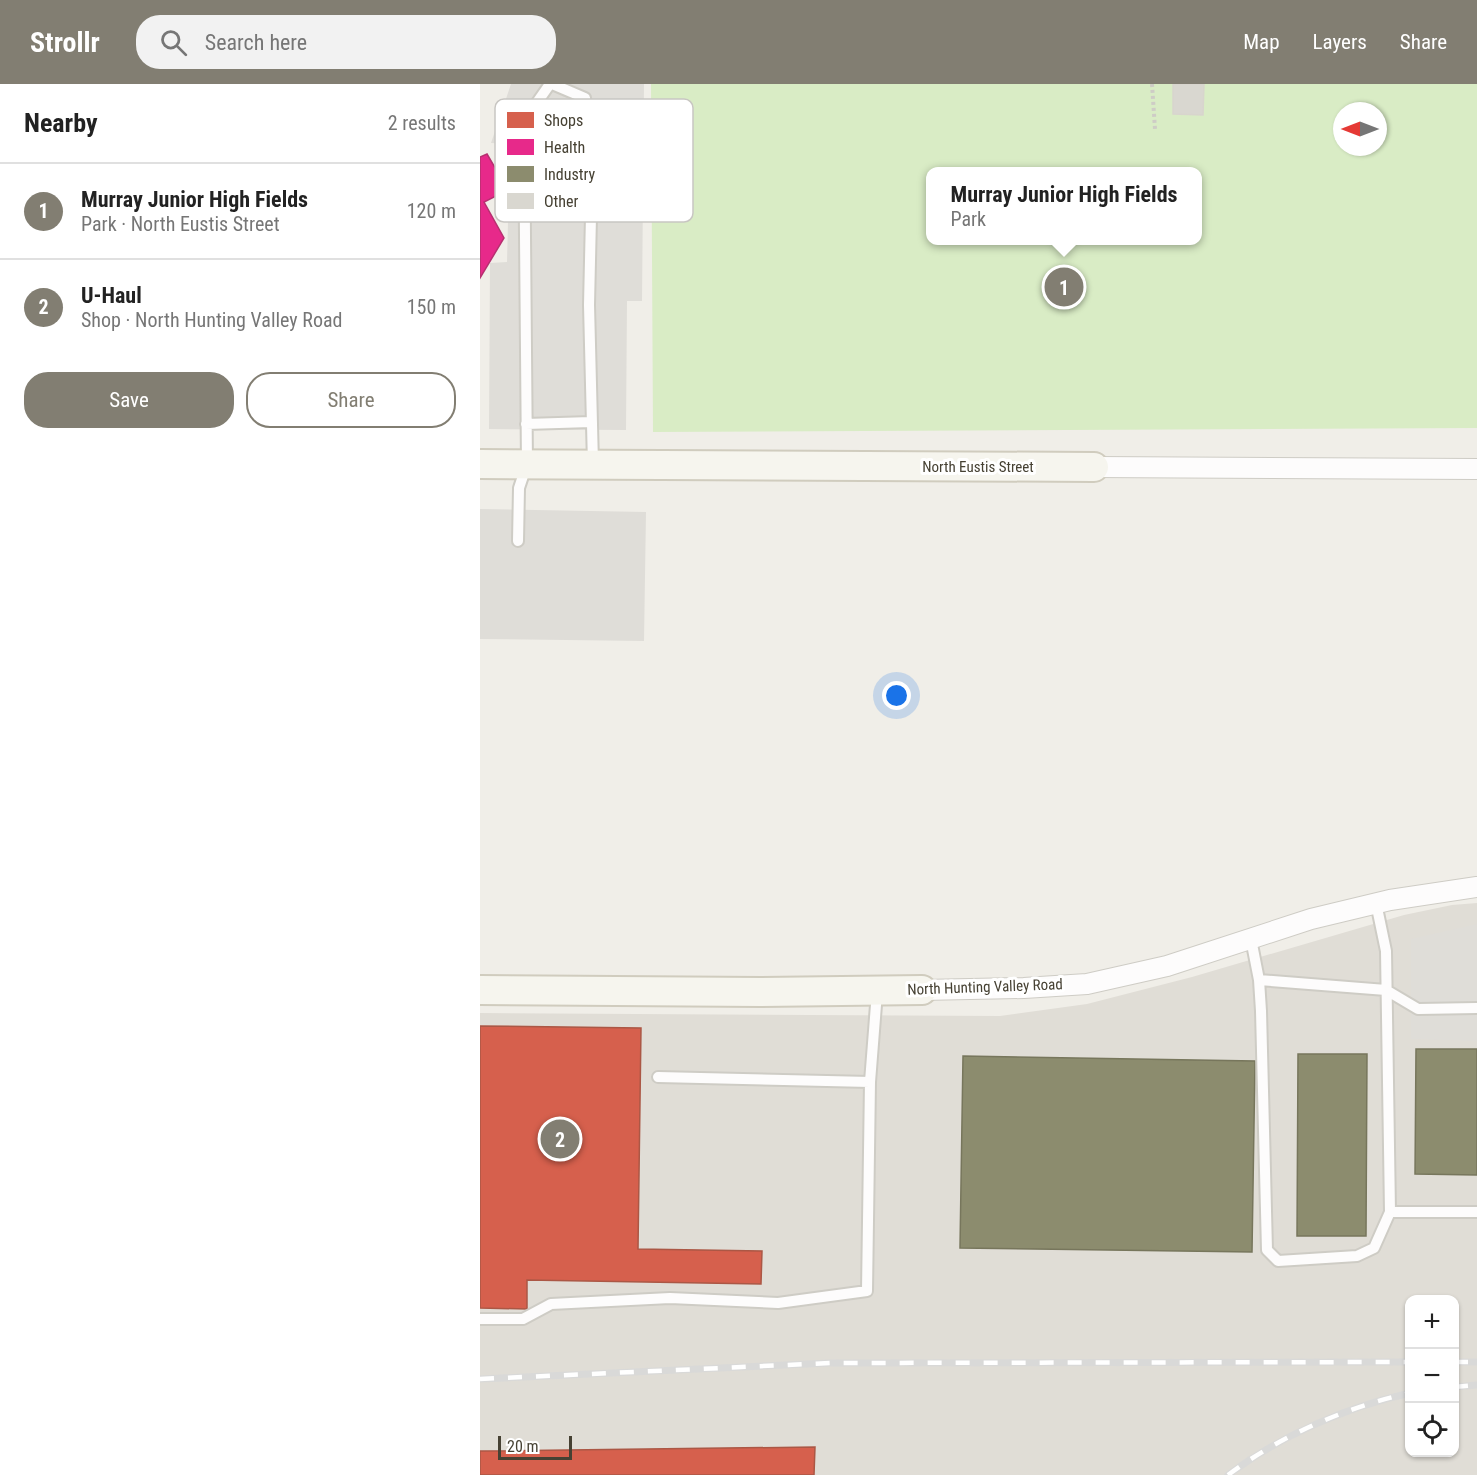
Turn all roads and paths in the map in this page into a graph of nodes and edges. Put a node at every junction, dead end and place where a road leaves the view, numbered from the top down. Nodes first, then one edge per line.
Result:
1 (551, 84) edge
2 (1152, 84) edge
3 (540, 99) edge
4 (585, 99) edge
5 (1155, 129) dead end
6 (525, 222) edge
7 (591, 222) edge
8 (591, 422) junction
9 (526, 424) junction
10 (480, 464) edge
11 (527, 464) junction
12 (593, 465) junction
13 (1094, 467) joint
14 (1477, 469) edge
15 (518, 541) dead end
16 (1477, 887) edge
17 (1376, 903) junction
18 (1251, 939) junction
19 (1259, 980) junction
20 (480, 990) edge
21 (877, 990) junction
22 (922, 990) joint
23 (1386, 990) junction
24 (1477, 1008) edge
25 (658, 1077) dead end
26 (870, 1082) junction
27 (1390, 1212) junction
28 (1477, 1212) edge
29 (480, 1319) edge

1 - 3 lane
1 - 4 lane
2 - 5 path
6 - 9 lane
7 - 8 lane
8 - 9 lane
8 - 12 lane
9 - 11 lane
10 - 11 main road, North Eustis Street
11 - 12 main road, North Eustis Street
11 - 15 lane
12 - 13 main road, North Eustis Street
13 - 14 street, North Eustis Street
16 - 17 street, North Hunting Valley Road
17 - 18 street, North Hunting Valley Road
17 - 23 lane
18 - 19 lane
18 - 22 street, North Hunting Valley Road
19 - 23 lane
19 - 27 lane
20 - 21 main road, North Hunting Valley Road
21 - 22 main road, North Hunting Valley Road
21 - 26 lane
23 - 24 lane
23 - 27 lane
25 - 26 lane
26 - 29 lane
27 - 28 lane

